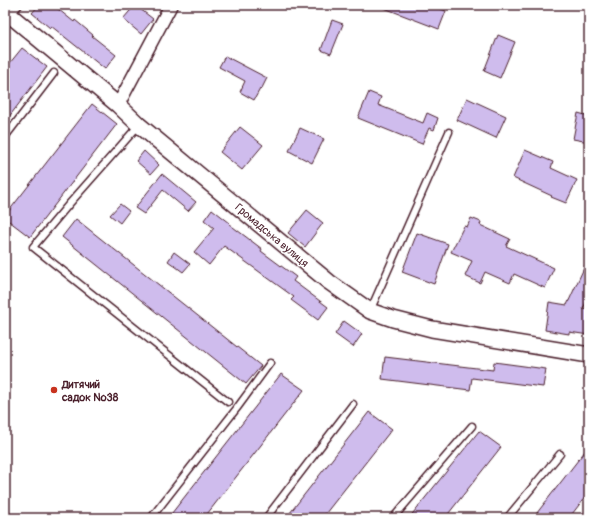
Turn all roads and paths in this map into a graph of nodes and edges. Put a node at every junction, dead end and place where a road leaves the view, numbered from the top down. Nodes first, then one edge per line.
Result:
1 (171, 5) edge
2 (11, 11) edge
3 (54, 73) dead end
4 (118, 105) junction
5 (139, 125) junction
6 (450, 132) dead end
7 (5, 137) edge
8 (370, 311) junction
9 (589, 355) edge
10 (270, 363) dead end
11 (228, 402) dead end
12 (353, 404) dead end
13 (472, 426) dead end
14 (560, 454) dead end
15 (151, 518) edge
16 (266, 518) edge
17 (393, 518) edge
18 (507, 518) edge

1 - 4 street
2 - 4 street, Громадська вулиця
3 - 7 lane
4 - 5 street, Громадська вулиця
5 - 8 street, Громадська вулиця
5 - 11 lane
6 - 8 lane
8 - 9 street, Громадська вулиця
10 - 15 lane
12 - 16 lane
13 - 17 lane
14 - 18 lane

